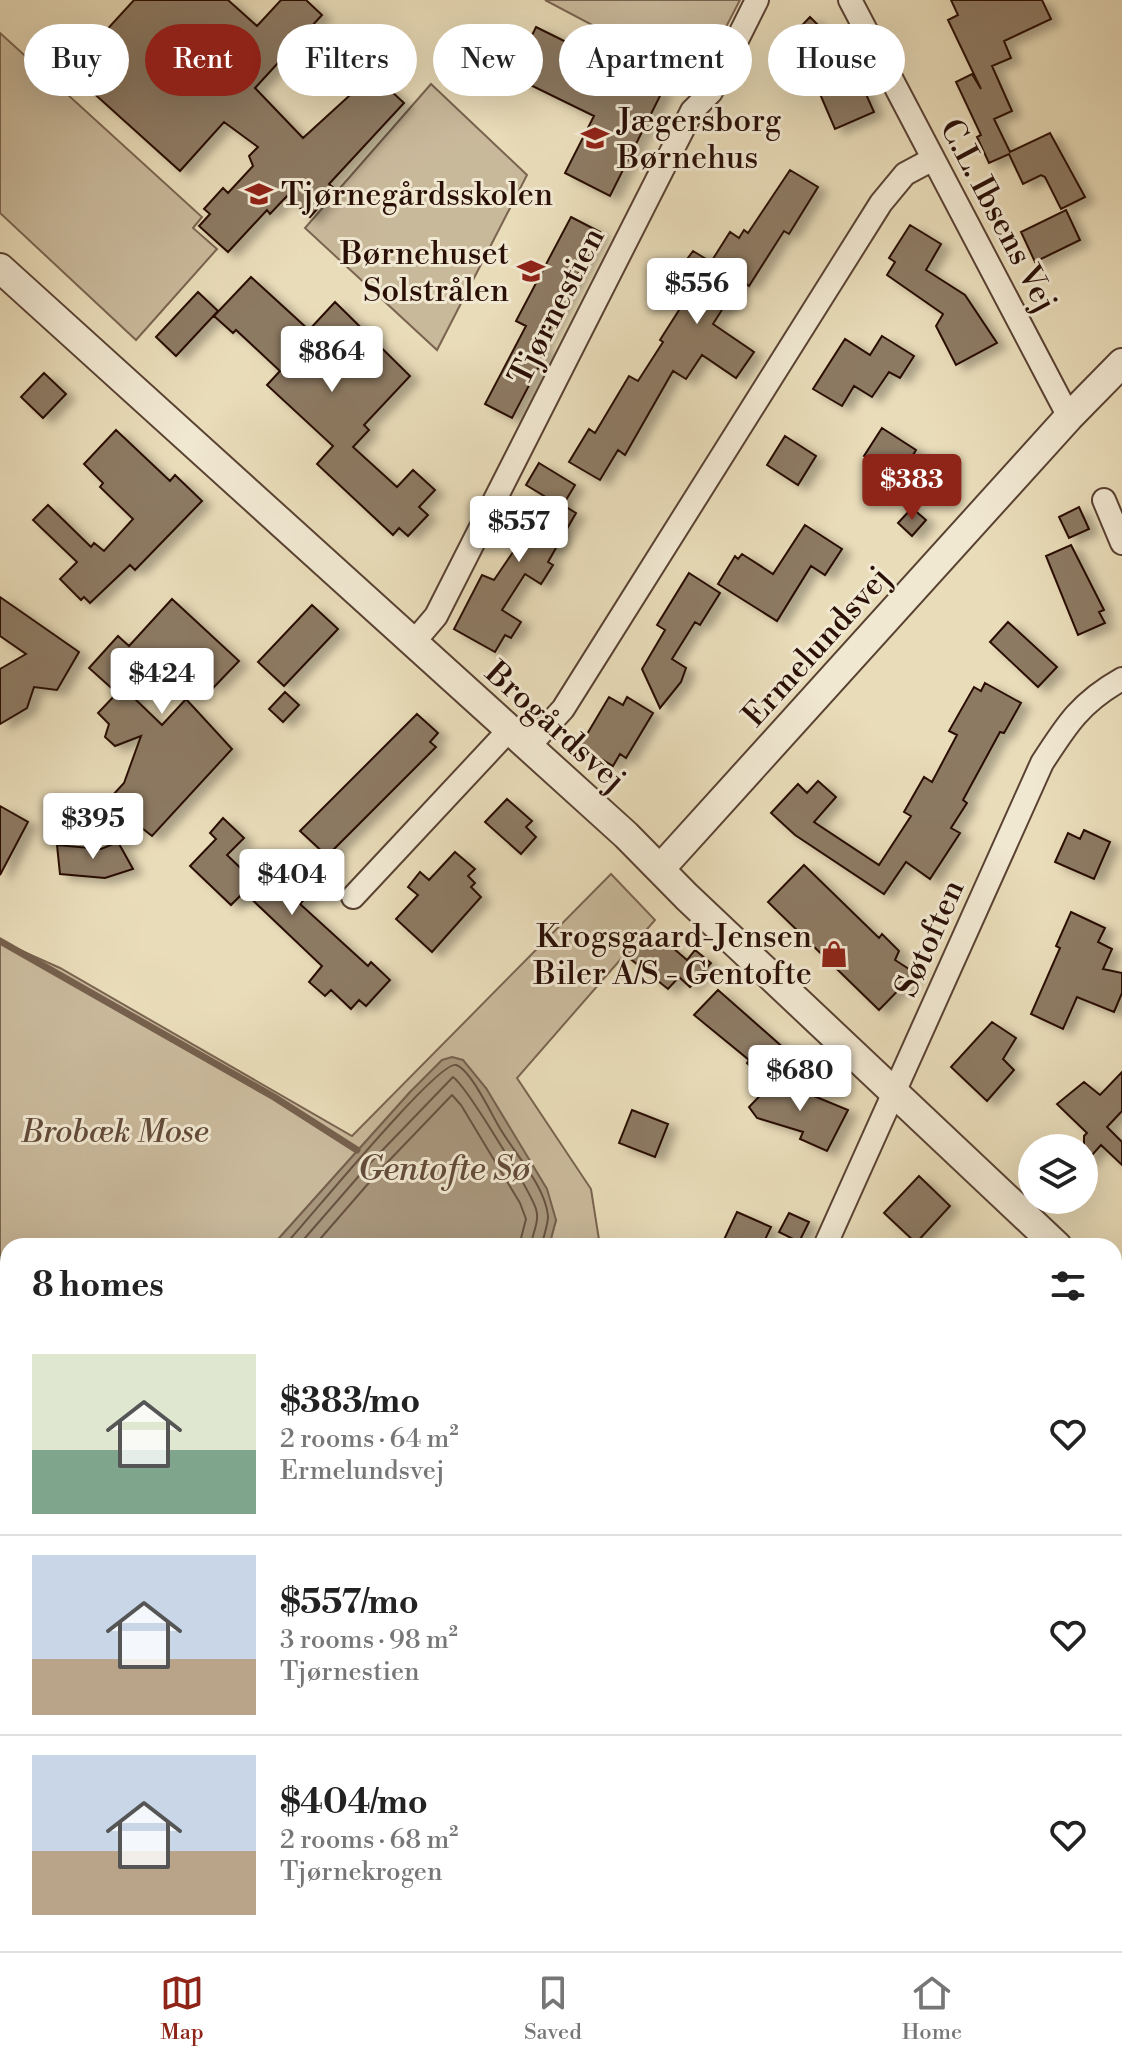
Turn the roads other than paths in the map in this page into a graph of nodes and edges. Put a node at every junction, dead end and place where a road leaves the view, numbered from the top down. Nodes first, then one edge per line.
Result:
1 (757, 0) edge
2 (850, 0) edge
3 (933, 159) junction
4 (0, 268) edge
5 (1122, 363) edge
6 (1069, 417) junction
7 (1104, 500) dead end
8 (1122, 543) edge
9 (413, 643) junction
10 (1122, 679) edge
11 (519, 738) junction
12 (660, 869) junction
13 (353, 897) dead end
14 (895, 1095) junction
15 (829, 1238) edge
16 (1048, 1238) edge

1 - 9 street, Tjørnestien
2 - 3 street, C.L. Ibsens Vej
3 - 6 street, C.L. Ibsens Vej
3 - 11 street
4 - 9 street, Brogårdsvej
5 - 6 street, Ermelundsvej
6 - 12 street, Ermelundsvej
7 - 8 street
9 - 11 street, Brogårdsvej
10 - 14 street, Søtoften
11 - 12 street, Brogårdsvej
11 - 13 street
12 - 14 street, Brogårdsvej
14 - 15 street, Søtoften
14 - 16 street, Brogårdsvej

